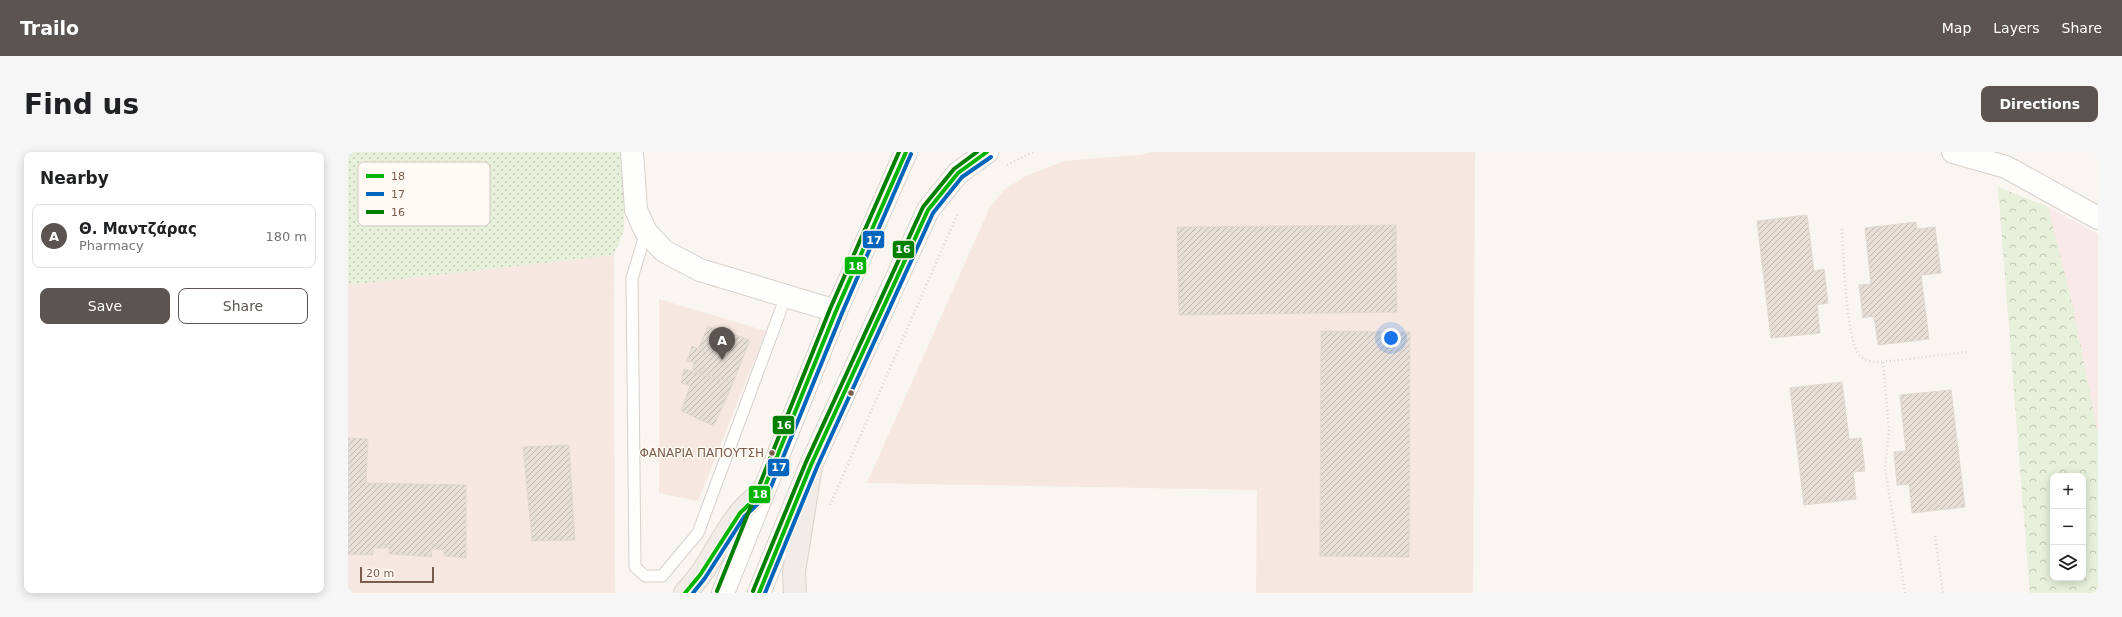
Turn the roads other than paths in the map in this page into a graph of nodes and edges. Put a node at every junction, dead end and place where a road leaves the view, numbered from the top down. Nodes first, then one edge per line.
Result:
1 (632, 152) edge
2 (906, 152) edge
3 (987, 152) edge
4 (1953, 152) edge
5 (2098, 218) edge
6 (646, 232) junction
7 (786, 296) junction
8 (836, 311) junction
9 (812, 464) junction
10 (763, 491) junction
11 (685, 593) edge
12 (723, 593) edge
13 (759, 593) edge
14 (795, 593) edge

1 - 6 main road
2 - 8 main road
3 - 9 main road
4 - 5 main road
6 - 7 main road
6 - 7 lane
7 - 8 main road
8 - 10 main road
9 - 13 main road
9 - 14 highway
10 - 11 highway
10 - 12 main road

